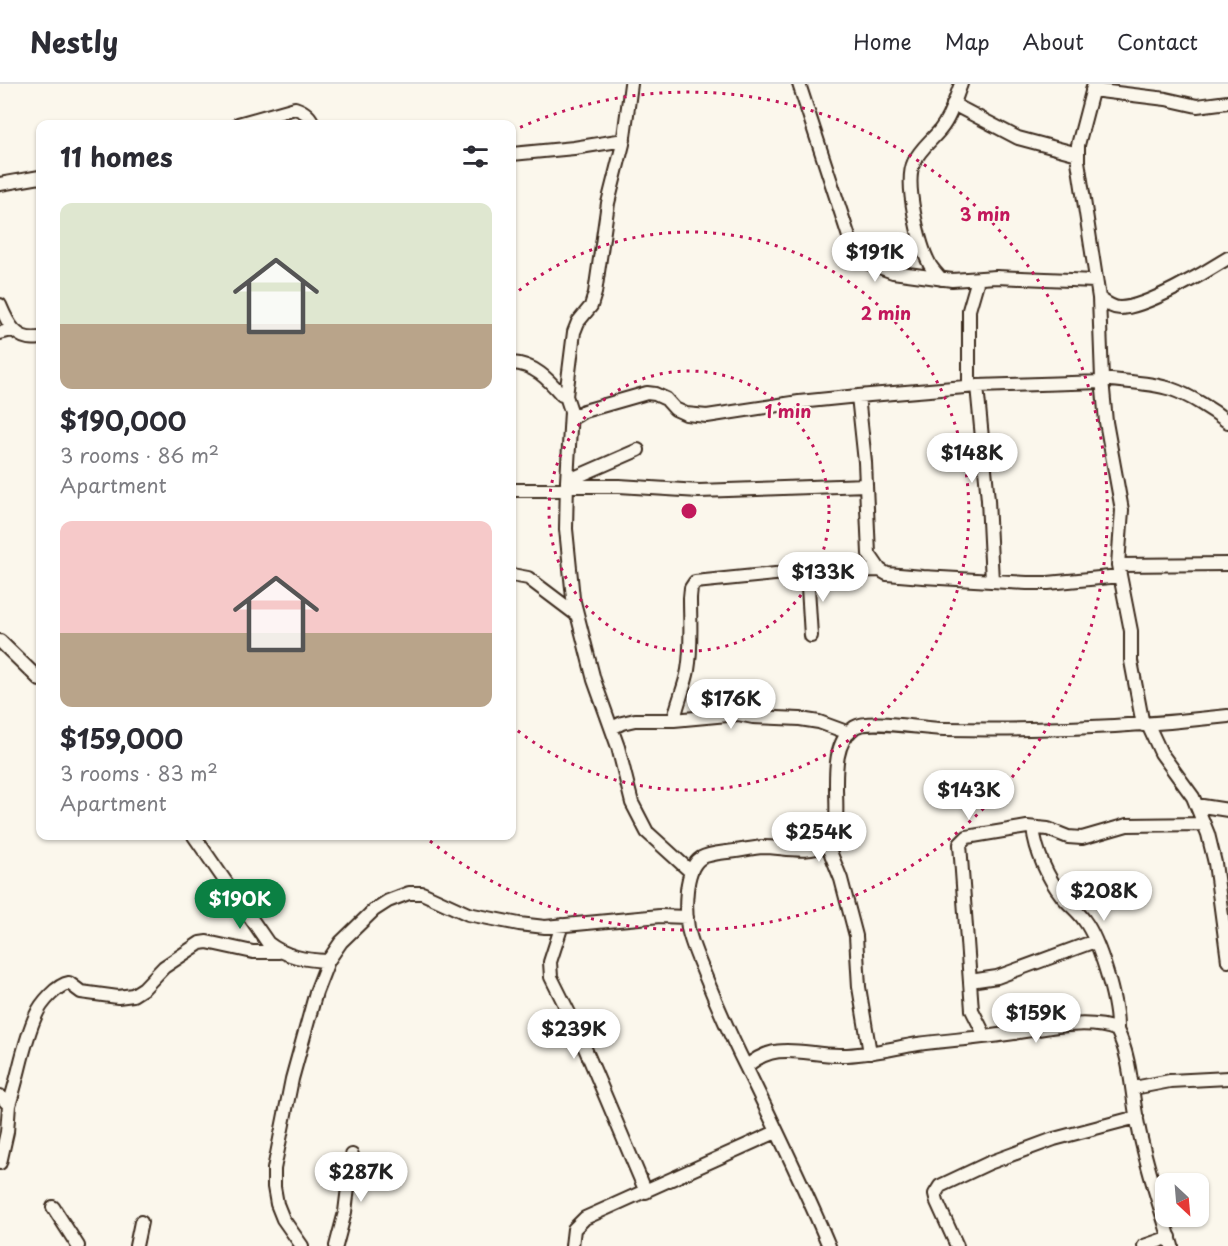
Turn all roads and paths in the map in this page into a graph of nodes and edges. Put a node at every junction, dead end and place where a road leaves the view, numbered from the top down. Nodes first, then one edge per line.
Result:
1 (631, 84) edge
2 (799, 84) edge
3 (961, 84) edge
4 (1093, 87) edge
5 (1228, 102) edge
6 (954, 104) junction
7 (252, 120) edge
8 (311, 120) edge
9 (624, 140) junction
10 (516, 154) edge
11 (1078, 154) junction
12 (36, 178) edge
13 (0, 184) edge
14 (1228, 258) edge
15 (941, 279) junction
16 (978, 279) junction
17 (1095, 281) junction
18 (1099, 298) junction
19 (0, 305) edge
20 (6, 331) edge
21 (36, 338) edge
22 (516, 363) edge
23 (1102, 380) junction
24 (973, 386) junction
25 (566, 396) junction
26 (858, 396) junction
27 (571, 419) junction
28 (1228, 422) edge
29 (638, 450) dead end
30 (866, 485) junction
31 (567, 486) junction
32 (516, 490) edge
33 (1228, 564) edge
34 (880, 570) junction
35 (1119, 570) junction
36 (807, 571) junction
37 (516, 575) edge
38 (992, 581) junction
39 (577, 615) junction
40 (811, 636) dead end
41 (0, 641) edge
42 (36, 676) edge
43 (1228, 716) edge
44 (674, 720) junction
45 (1145, 725) junction
46 (612, 728) junction
47 (849, 733) junction
48 (1196, 805) junction
49 (1228, 810) edge
50 (1204, 824) junction
51 (1034, 828) junction
52 (197, 840) edge
53 (827, 844) junction
54 (691, 872) junction
55 (687, 917) junction
56 (562, 925) junction
57 (1095, 941) junction
58 (279, 952) junction
59 (328, 961) junction
60 (1228, 961) edge
61 (970, 981) junction
62 (1117, 1030) junction
63 (985, 1036) junction
64 (870, 1053) junction
65 (746, 1067) junction
66 (1228, 1078) edge
67 (1134, 1088) junction
68 (5, 1101) edge
69 (1137, 1117) junction
70 (776, 1132) junction
71 (352, 1155) dead end
72 (0, 1163) edge
73 (646, 1192) junction
74 (53, 1207) dead end
75 (141, 1222) dead end
76 (1171, 1241) edge
77 (78, 1246) edge
78 (136, 1246) edge
79 (302, 1246) edge
80 (336, 1246) edge
81 (572, 1246) edge
82 (829, 1246) edge
83 (957, 1246) edge
84 (1144, 1246) edge

1 - 9 street
2 - 15 street
3 - 6 street
4 - 5 street
4 - 11 street
6 - 11 street
6 - 15 street
7 - 8 street
9 - 10 street
9 - 25 street
11 - 17 street
12 - 13 street
14 - 18 street
15 - 16 street
16 - 17 street
16 - 24 street
17 - 18 street
18 - 23 street
19 - 20 street
20 - 21 street
22 - 25 street
23 - 24 street
23 - 28 street
23 - 35 street
24 - 26 street
24 - 38 street
25 - 27 street
26 - 27 street
26 - 30 street
27 - 31 street
29 - 31 street
30 - 31 street
30 - 34 street
31 - 32 street
31 - 39 street
33 - 35 street
34 - 36 street
34 - 38 street
35 - 38 street
35 - 45 street
36 - 40 street
36 - 44 street
37 - 39 street
39 - 46 street
41 - 42 street
43 - 45 street
44 - 46 street
44 - 47 street
45 - 47 street
45 - 48 street
46 - 54 street
47 - 53 street
48 - 49 street
48 - 50 street
50 - 51 street
50 - 60 street
51 - 57 street
51 - 61 street
52 - 58 street
53 - 54 street
53 - 64 street
54 - 55 street
55 - 56 street
55 - 65 street
56 - 59 street
56 - 73 street
57 - 61 street
57 - 62 street
58 - 59 street
58 - 68 street
59 - 79 street
61 - 63 street
62 - 63 street
62 - 67 street
63 - 64 street
64 - 65 street
65 - 70 street
66 - 67 street
67 - 69 street
68 - 72 street
69 - 76 street
69 - 83 street
70 - 73 street
70 - 82 street
71 - 80 street
73 - 81 street
74 - 77 street
75 - 78 street
76 - 84 street

